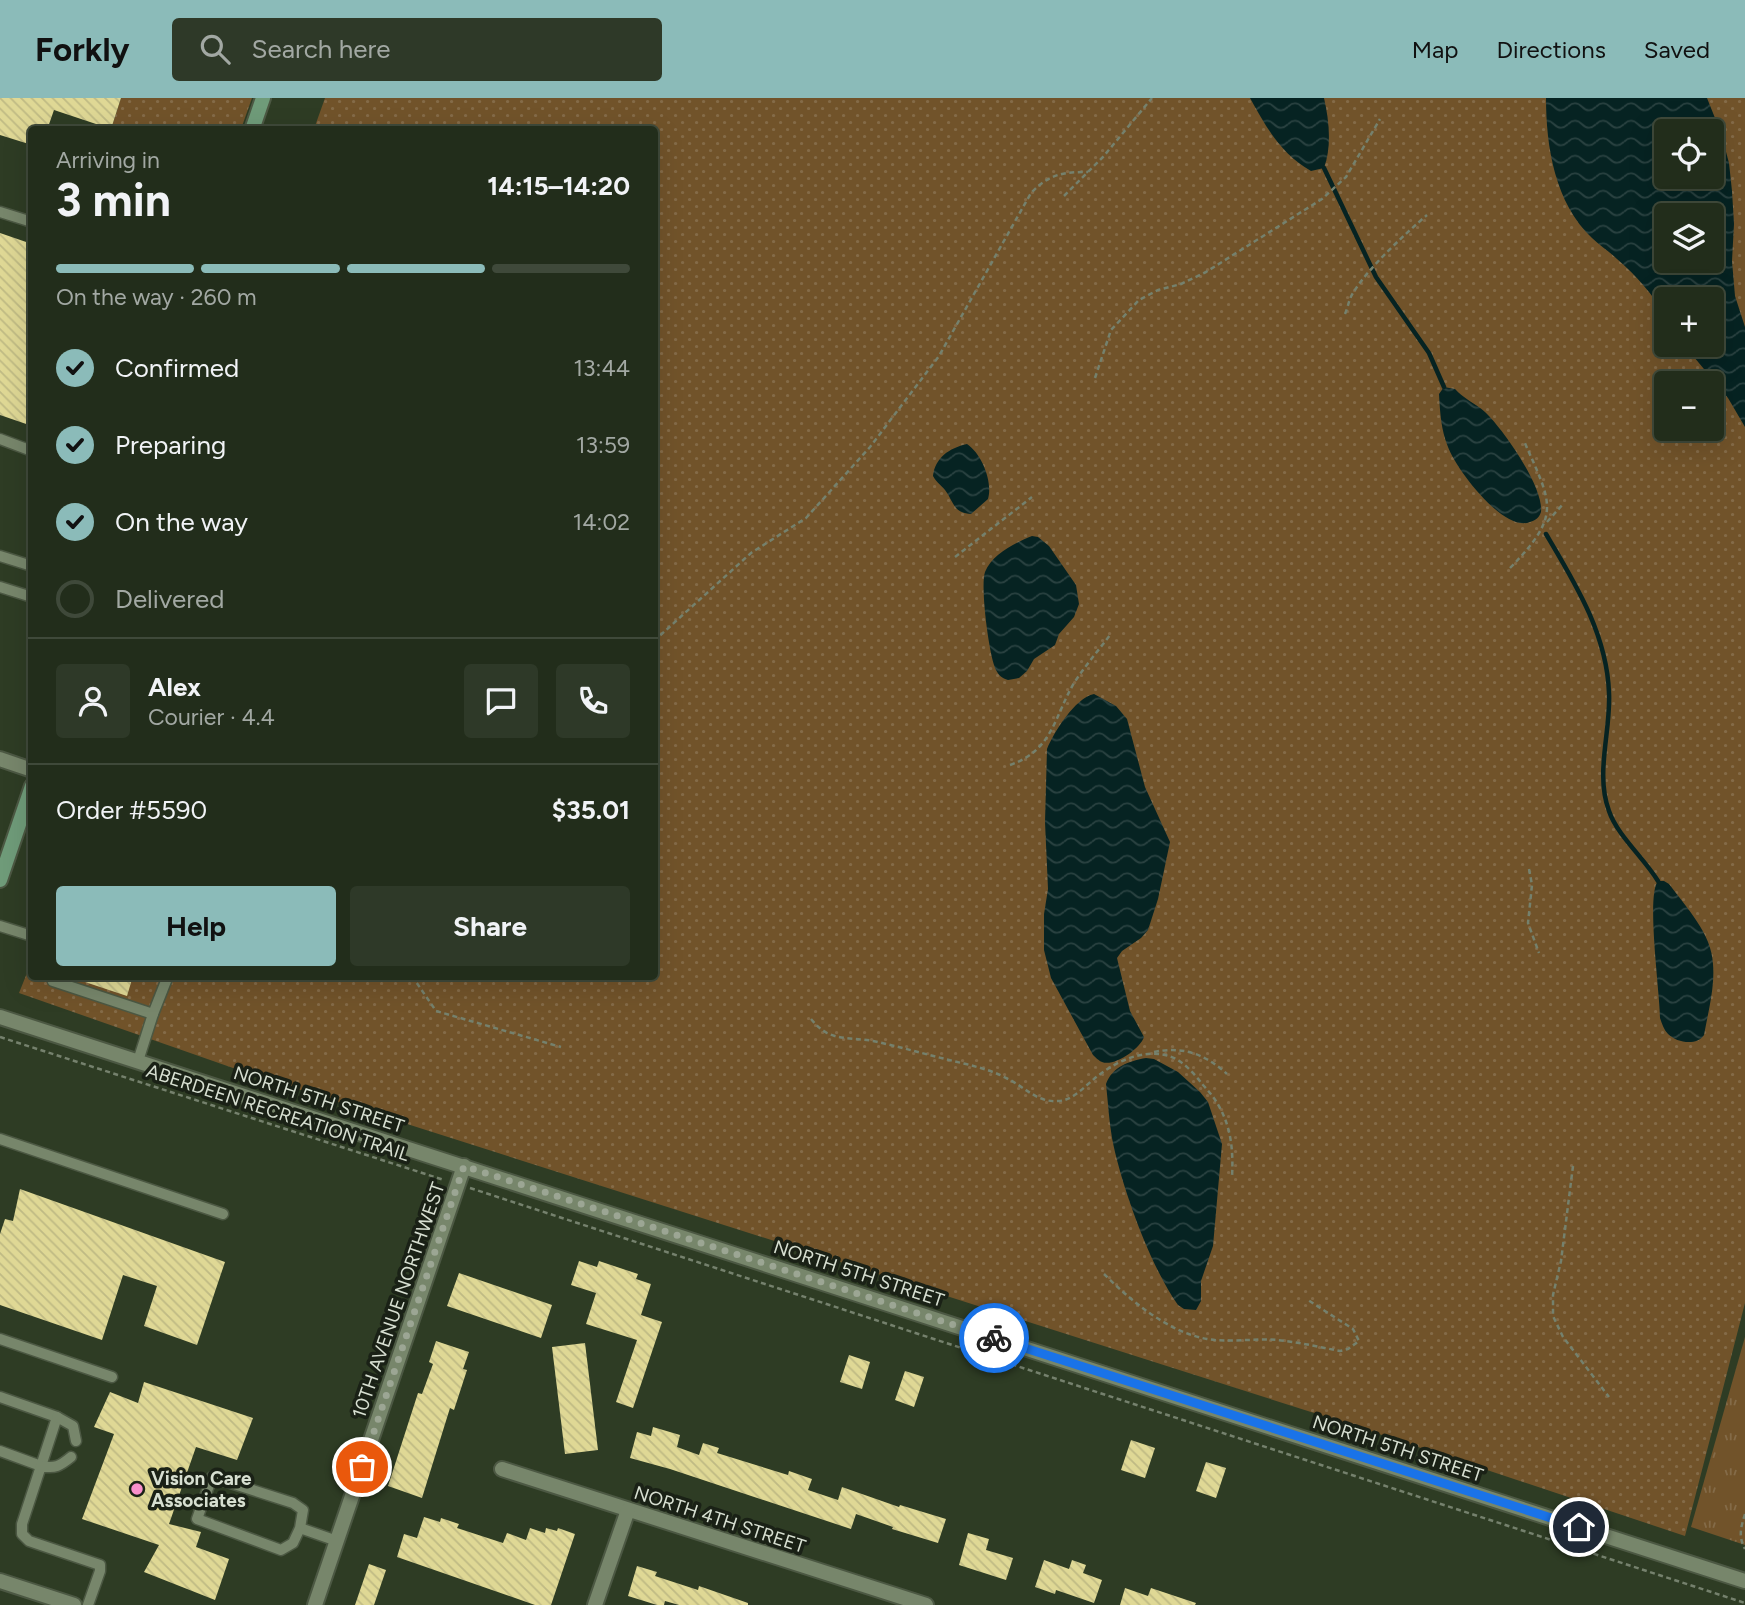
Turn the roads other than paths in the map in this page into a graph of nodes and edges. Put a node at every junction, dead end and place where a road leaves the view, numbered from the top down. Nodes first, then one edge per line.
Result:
1 (262, 98) edge
2 (253, 126) edge
3 (0, 212) edge
4 (28, 221) edge
5 (0, 439) edge
6 (28, 450) edge
7 (0, 556) edge
8 (28, 565) edge
9 (0, 587) edge
10 (28, 596) edge
11 (0, 759) edge
12 (28, 768) edge
13 (28, 798) edge
14 (0, 880) edge
15 (0, 926) edge
16 (28, 935) edge
17 (53, 980) edge
18 (166, 980) edge
19 (153, 1014) junction
20 (0, 1017) edge
21 (138, 1061) junction
22 (0, 1139) edge
23 (464, 1166) junction
24 (223, 1214) dead end
25 (0, 1339) edge
26 (112, 1377) dead end
27 (0, 1397) edge
28 (57, 1416) junction
29 (76, 1441) dead end
30 (0, 1451) edge
31 (71, 1457) dead end
32 (41, 1466) junction
33 (502, 1469) dead end
34 (628, 1510) junction
35 (300, 1528) junction
36 (337, 1541) junction
37 (0, 1581) edge
38 (1745, 1581) edge
39 (889, 1599) edge
40 (74, 1605) edge
41 (88, 1605) edge
42 (315, 1605) edge
43 (595, 1605) edge
44 (926, 1605) edge

1 - 2 main road
3 - 4 lane
5 - 6 lane
7 - 8 lane
9 - 10 lane
11 - 12 street
13 - 14 main road
15 - 16 lane
17 - 19 lane
18 - 19 lane
19 - 21 lane
20 - 21 street, NORTH 5TH STREET
21 - 23 street, NORTH 5TH STREET
22 - 24 lane
23 - 36 street, 10TH AVENUE NORTHWEST
23 - 38 street, NORTH 5TH STREET
25 - 26 lane
27 - 28 lane
28 - 29 lane
28 - 32 lane
30 - 32 lane
31 - 32 lane
32 - 41 lane
33 - 34 street, NORTH 4TH STREET
34 - 39 street, NORTH 4TH STREET
34 - 43 street
35 - 35 lane
35 - 36 lane
36 - 42 street, 10TH AVENUE NORTHWEST
37 - 40 street
39 - 44 street, NORTH 4TH STREET

